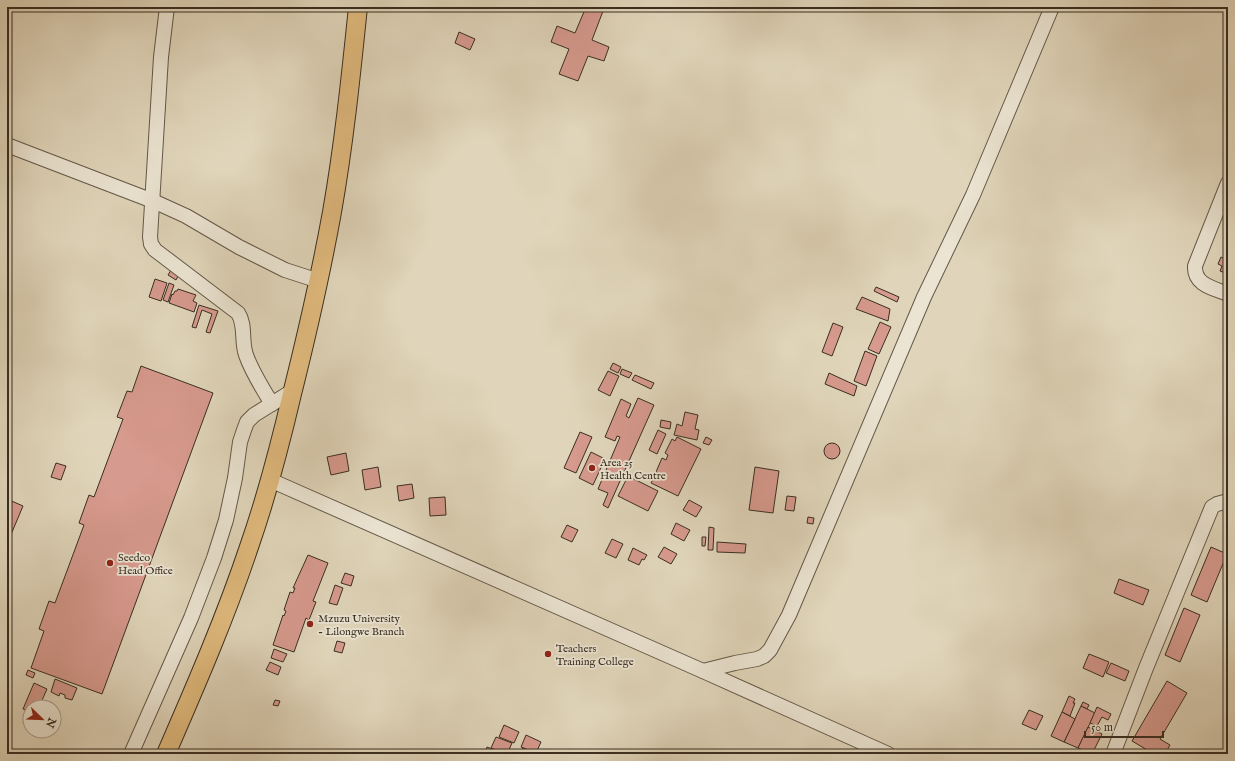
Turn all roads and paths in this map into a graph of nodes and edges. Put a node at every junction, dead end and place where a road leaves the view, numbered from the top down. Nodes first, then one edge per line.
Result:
1 (167, 7) edge
2 (358, 7) edge
3 (1052, 7) edge
4 (7, 145) edge
5 (1228, 183) edge
6 (153, 200) junction
7 (319, 281) junction
8 (1228, 294) edge
9 (294, 390) junction
10 (272, 404) junction
11 (270, 480) junction
12 (1228, 500) edge
13 (703, 670) junction
14 (131, 754) edge
15 (166, 754) edge
16 (888, 754) edge
17 (1113, 754) edge

1 - 6 street
2 - 7 main road
3 - 13 street
4 - 6 street
5 - 8 street
6 - 7 street
6 - 10 street
7 - 9 main road
9 - 10 street
9 - 11 main road
10 - 14 street
11 - 13 street
11 - 15 main road
12 - 17 street
13 - 16 street

